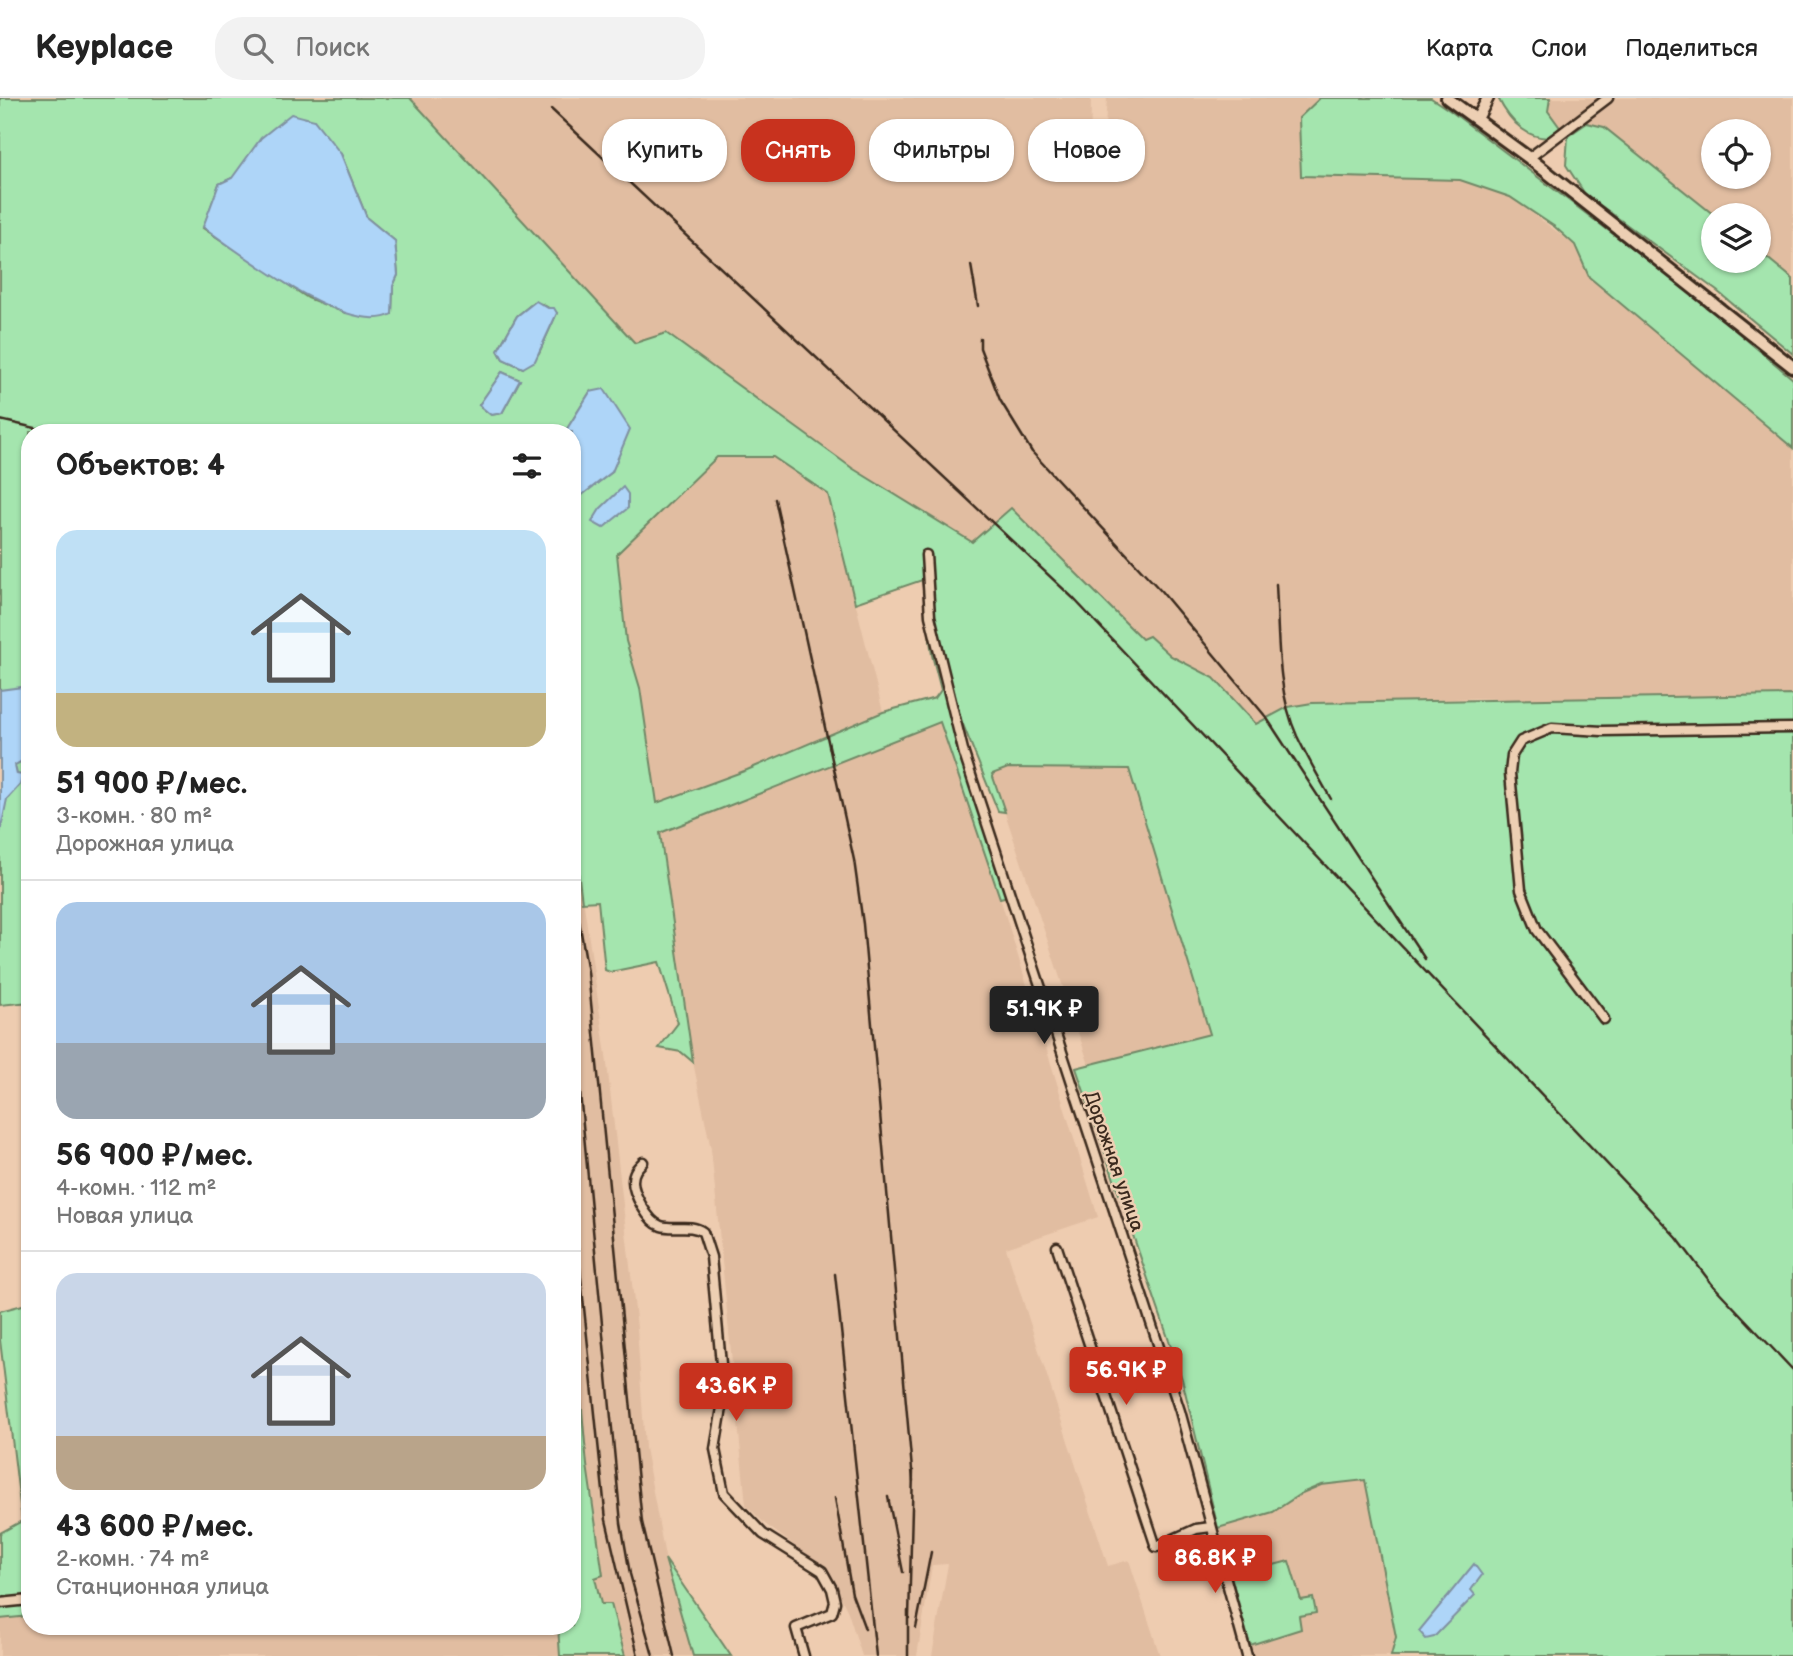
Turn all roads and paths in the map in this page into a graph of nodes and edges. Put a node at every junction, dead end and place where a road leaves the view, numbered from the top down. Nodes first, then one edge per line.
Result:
1 (1447, 98) edge
2 (1488, 98) edge
3 (1608, 98) edge
4 (1477, 119) junction
5 (1529, 158) junction
6 (1793, 367) edge
7 (926, 555) dead end
8 (1793, 728) edge
9 (1604, 1020) dead end
10 (643, 1162) dead end
11 (1057, 1247) dead end
12 (1211, 1527) junction
13 (21, 1601) edge
14 (0, 1603) edge
15 (804, 1656) edge
16 (1247, 1656) edge

1 - 4 main road
2 - 4 street
3 - 5 street
4 - 5 main road
5 - 6 main road
7 - 12 street, Дорожная улица
8 - 9 street
10 - 15 street
11 - 12 street
12 - 16 street, Дорожная улица
13 - 14 street

